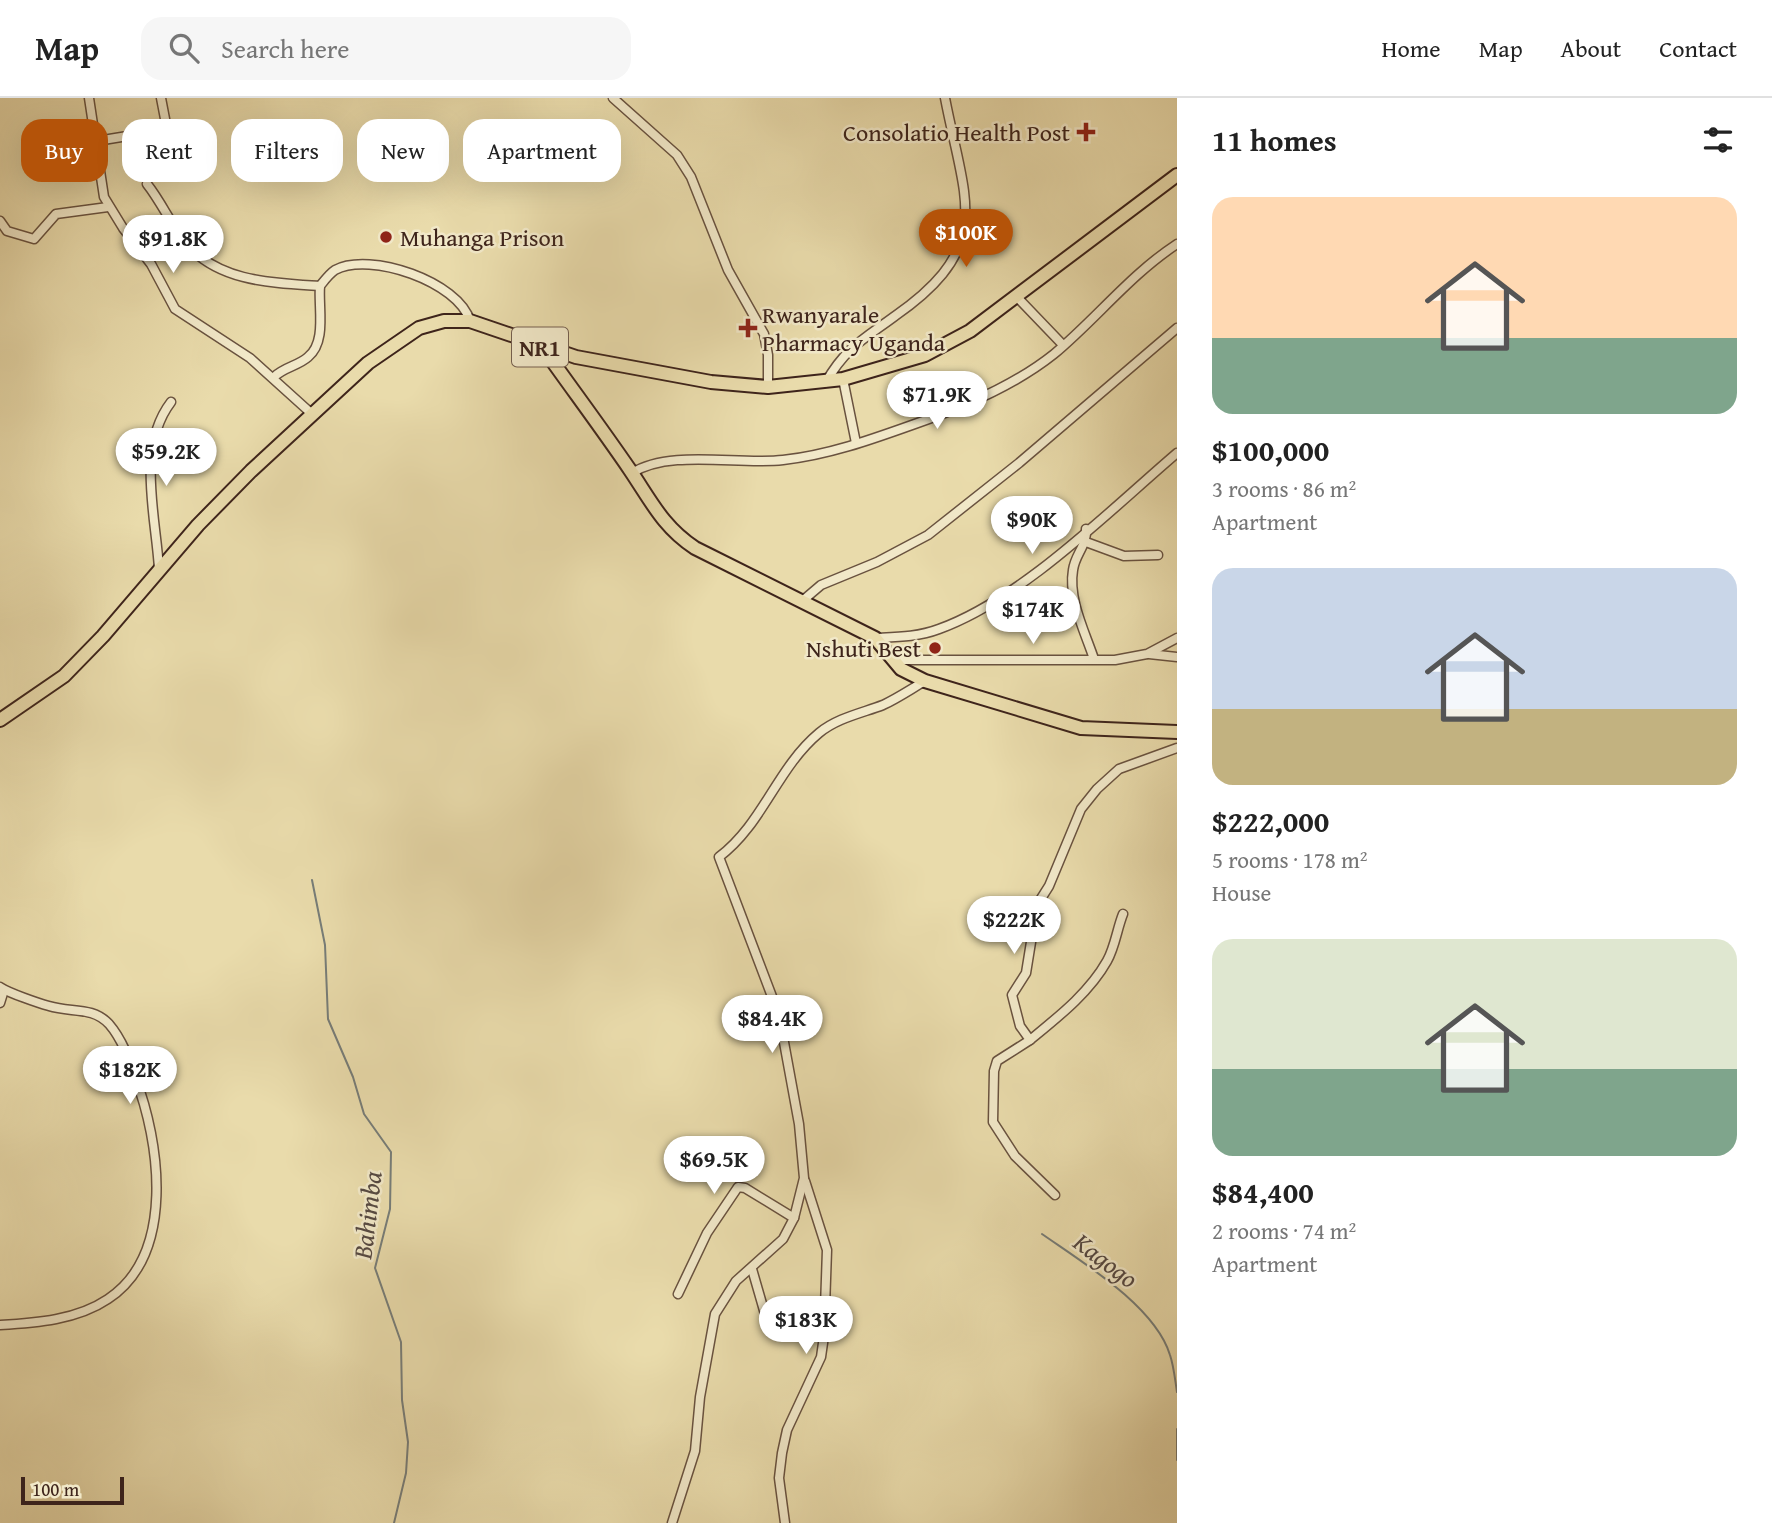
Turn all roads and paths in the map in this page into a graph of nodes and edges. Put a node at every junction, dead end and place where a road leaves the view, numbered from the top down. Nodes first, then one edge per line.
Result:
1 (89, 98) edge
2 (161, 98) edge
3 (613, 98) edge
4 (945, 98) edge
5 (93, 119) edge
6 (108, 139) edge
7 (1177, 176) edge
8 (101, 182) edge
9 (147, 184) dead end
10 (108, 206) junction
11 (0, 221) edge
12 (1177, 244) edge
13 (320, 286) junction
14 (1017, 297) junction
15 (470, 321) junction
16 (1177, 328) edge
17 (1063, 345) junction
18 (543, 348) junction
19 (274, 377) junction
20 (843, 379) junction
21 (826, 382) junction
22 (768, 387) junction
23 (171, 402) dead end
24 (312, 414) junction
25 (856, 443) junction
26 (1177, 453) edge
27 (632, 473) junction
28 (1086, 529) junction
29 (1086, 542) junction
30 (1158, 555) dead end
31 (159, 569) junction
32 (801, 602) junction
33 (875, 638) junction
34 (1177, 638) edge
35 (1147, 654) junction
36 (1177, 657) edge
37 (892, 660) junction
38 (1094, 660) junction
39 (925, 681) junction
40 (0, 720) edge
41 (1177, 732) edge
42 (1177, 748) edge
43 (1124, 914) dead end
44 (2, 988) edge
45 (0, 1003) edge
46 (1030, 1040) junction
47 (804, 1178) junction
48 (1055, 1195) dead end
49 (794, 1218) junction
50 (752, 1269) junction
51 (678, 1294) dead end
52 (785, 1318) dead end
53 (0, 1325) edge
54 (672, 1523) edge
55 (785, 1523) edge

1 - 5 street
2 - 6 street
3 - 22 street
4 - 21 street
7 - 14 highway, NR1
8 - 10 street
9 - 13 street
10 - 11 street
10 - 19 street
12 - 17 street
13 - 15 street
13 - 19 street
14 - 17 street
14 - 20 highway, NR1
15 - 18 highway, NR1
15 - 24 highway, NR1
16 - 32 street
17 - 25 street
18 - 22 highway, NR1
18 - 27 highway
19 - 24 street
20 - 21 highway, NR1
20 - 25 street
21 - 22 highway, NR1
23 - 31 street
24 - 31 highway, NR1
25 - 27 street
26 - 28 street
27 - 32 highway
28 - 29 street
28 - 33 street
29 - 30 street
29 - 38 street
31 - 40 highway, NR1
32 - 33 highway
33 - 37 highway
34 - 35 street
35 - 36 street
35 - 38 street
37 - 38 street
37 - 39 highway
39 - 41 highway
39 - 47 street
42 - 46 street
43 - 46 street
44 - 45 street
44 - 53 street
46 - 48 street
47 - 49 street
47 - 55 street
49 - 50 street
49 - 51 street
50 - 52 street
50 - 54 street

